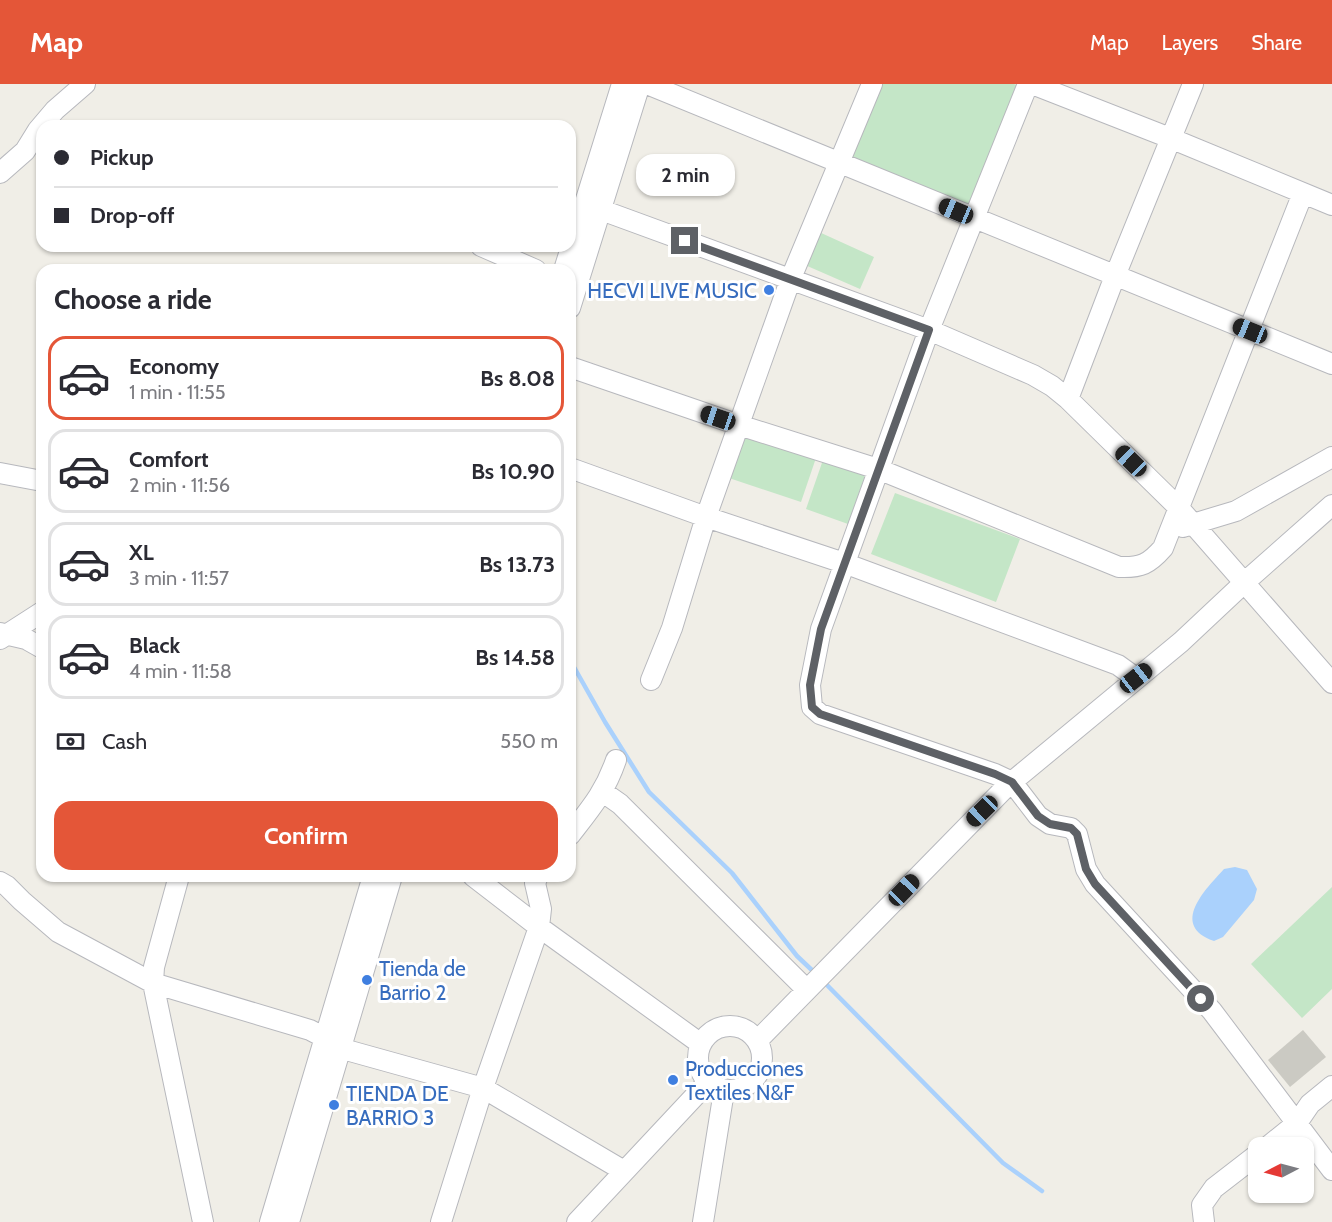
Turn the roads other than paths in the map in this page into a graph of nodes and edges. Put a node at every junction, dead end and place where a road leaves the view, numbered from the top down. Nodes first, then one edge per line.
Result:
1 (85, 84) edge
2 (622, 84) edge
3 (640, 84) edge
4 (647, 84) edge
5 (872, 84) edge
6 (1030, 84) edge
7 (1193, 84) edge
8 (46, 120) edge
9 (36, 133) edge
10 (1170, 138) junction
11 (841, 163) junction
12 (0, 173) edge
13 (1303, 193) junction
14 (1332, 204) edge
15 (592, 207) junction
16 (975, 219) junction
17 (576, 243) edge
18 (495, 252) edge
19 (522, 264) edge
20 (1115, 276) junction
21 (791, 278) junction
22 (576, 280) edge
23 (929, 330) junction
24 (1250, 331) junction
25 (1332, 364) edge
26 (576, 369) edge
27 (1068, 399) junction
28 (739, 425) junction
29 (1332, 458) edge
30 (878, 469) junction
31 (576, 470) edge
32 (0, 473) edge
33 (36, 480) edge
34 (1332, 505) edge
35 (1185, 516) junction
36 (706, 517) junction
37 (844, 563) junction
38 (1245, 582) junction
39 (36, 616) edge
40 (2, 636) edge
41 (36, 645) edge
42 (1136, 678) junction
43 (651, 680) dead end
44 (1332, 683) edge
45 (616, 760) dead end
46 (1012, 782) junction
47 (603, 792) junction
48 (576, 827) edge
49 (0, 882) edge
50 (177, 882) edge
51 (372, 882) edge
52 (390, 882) edge
53 (481, 882) edge
54 (535, 882) edge
55 (539, 927) junction
56 (153, 983) junction
57 (807, 990) junction
58 (757, 1041) junction
59 (333, 1042) junction
60 (701, 1044) junction
61 (716, 1086) junction
62 (1332, 1086) edge
63 (483, 1088) junction
64 (1297, 1124) junction
65 (1280, 1137) edge
66 (1248, 1162) edge
67 (1332, 1170) edge
68 (624, 1171) junction
69 (285, 1220) edge
70 (203, 1222) edge
71 (441, 1222) edge
72 (577, 1222) edge
73 (703, 1222) edge
74 (1204, 1222) edge

1 - 8 street
2 - 15 street
3 - 15 street
4 - 11 street
5 - 11 street
6 - 10 street
6 - 16 street
7 - 10 street
9 - 12 street
10 - 13 street
10 - 20 street
11 - 16 street
11 - 21 street
13 - 14 street
13 - 24 street
15 - 17 street
15 - 21 street
15 - 22 street
16 - 20 street
16 - 23 street
18 - 19 street
20 - 24 street
20 - 27 street
21 - 23 street
21 - 28 street
23 - 27 street
23 - 30 street
24 - 25 street
24 - 35 street
26 - 28 street
27 - 35 street
28 - 30 street
28 - 36 street
29 - 35 street
30 - 35 street
30 - 37 street
31 - 36 street
32 - 33 street
34 - 38 street
35 - 38 street
36 - 37 street
36 - 43 street
37 - 42 street
37 - 46 street
38 - 42 street
38 - 44 street
39 - 40 street
40 - 41 street
42 - 46 street
45 - 47 street
46 - 57 street
46 - 64 street
47 - 48 street
47 - 57 street
49 - 56 street
50 - 56 street
51 - 59 street
52 - 59 street
53 - 55 street
54 - 55 street
55 - 60 street
55 - 63 street
56 - 59 street
56 - 70 street
57 - 58 street
58 - 60 street
58 - 61 street
59 - 63 street
59 - 69 street
60 - 61 street
61 - 68 street
61 - 73 street
62 - 64 street
63 - 68 street
63 - 71 street
64 - 65 street
64 - 67 street
66 - 74 street
68 - 72 street

